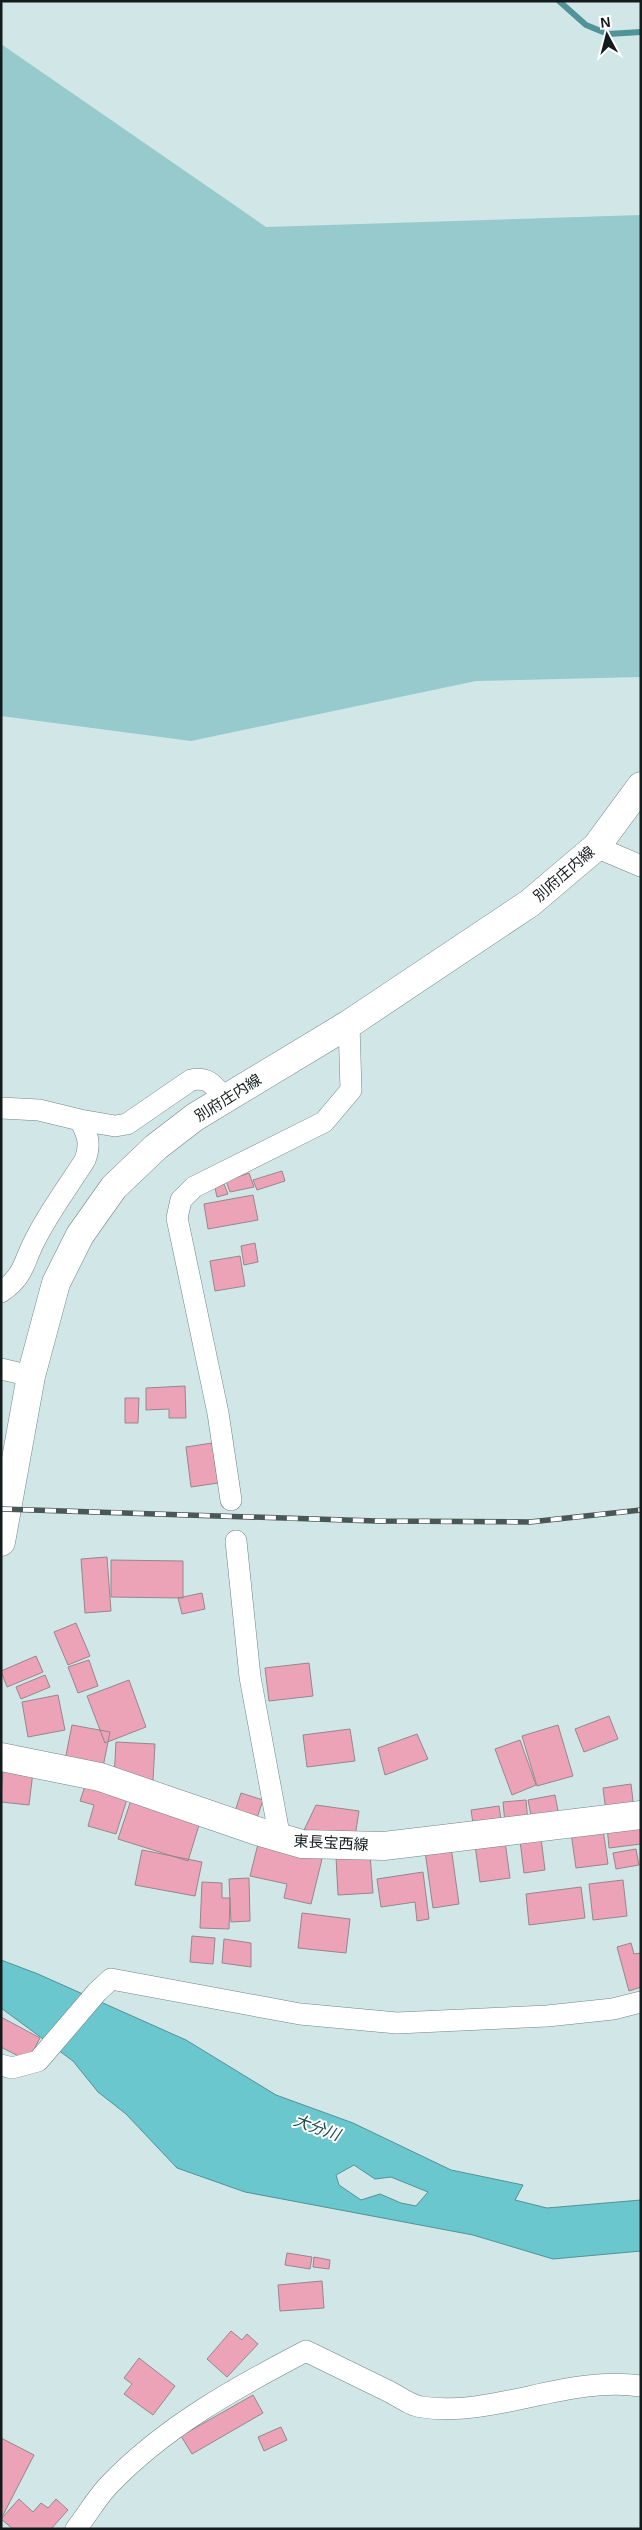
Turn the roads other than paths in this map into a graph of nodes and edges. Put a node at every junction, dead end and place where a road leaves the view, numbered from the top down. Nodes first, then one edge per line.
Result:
1 (641, 786) edge
2 (596, 847) junction
3 (641, 866) edge
4 (348, 1024) junction
5 (225, 1099) junction
6 (1, 1108) edge
7 (80, 1120) junction
8 (1, 1292) edge
9 (1, 1369) edge
10 (31, 1376) junction
11 (231, 1500) dead end
12 (236, 1541) dead end
13 (1, 1542) edge
14 (1, 1757) edge
15 (641, 1814) edge
16 (280, 1839) junction
17 (641, 2002) edge
18 (1, 2065) edge
19 (641, 2386) edge
20 (76, 2529) edge

1 - 2 main road, 別府庄内線
2 - 3 street
2 - 4 main road, 別府庄内線
4 - 5 main road, 別府庄内線
4 - 11 street
5 - 7 street
5 - 10 main road, 別府庄内線
6 - 7 street
7 - 8 street
9 - 10 street
10 - 13 main road, 別府庄内線
12 - 16 street
14 - 16 main road, 東長宝西線
15 - 16 main road, 東長宝西線
17 - 18 street
19 - 20 street

